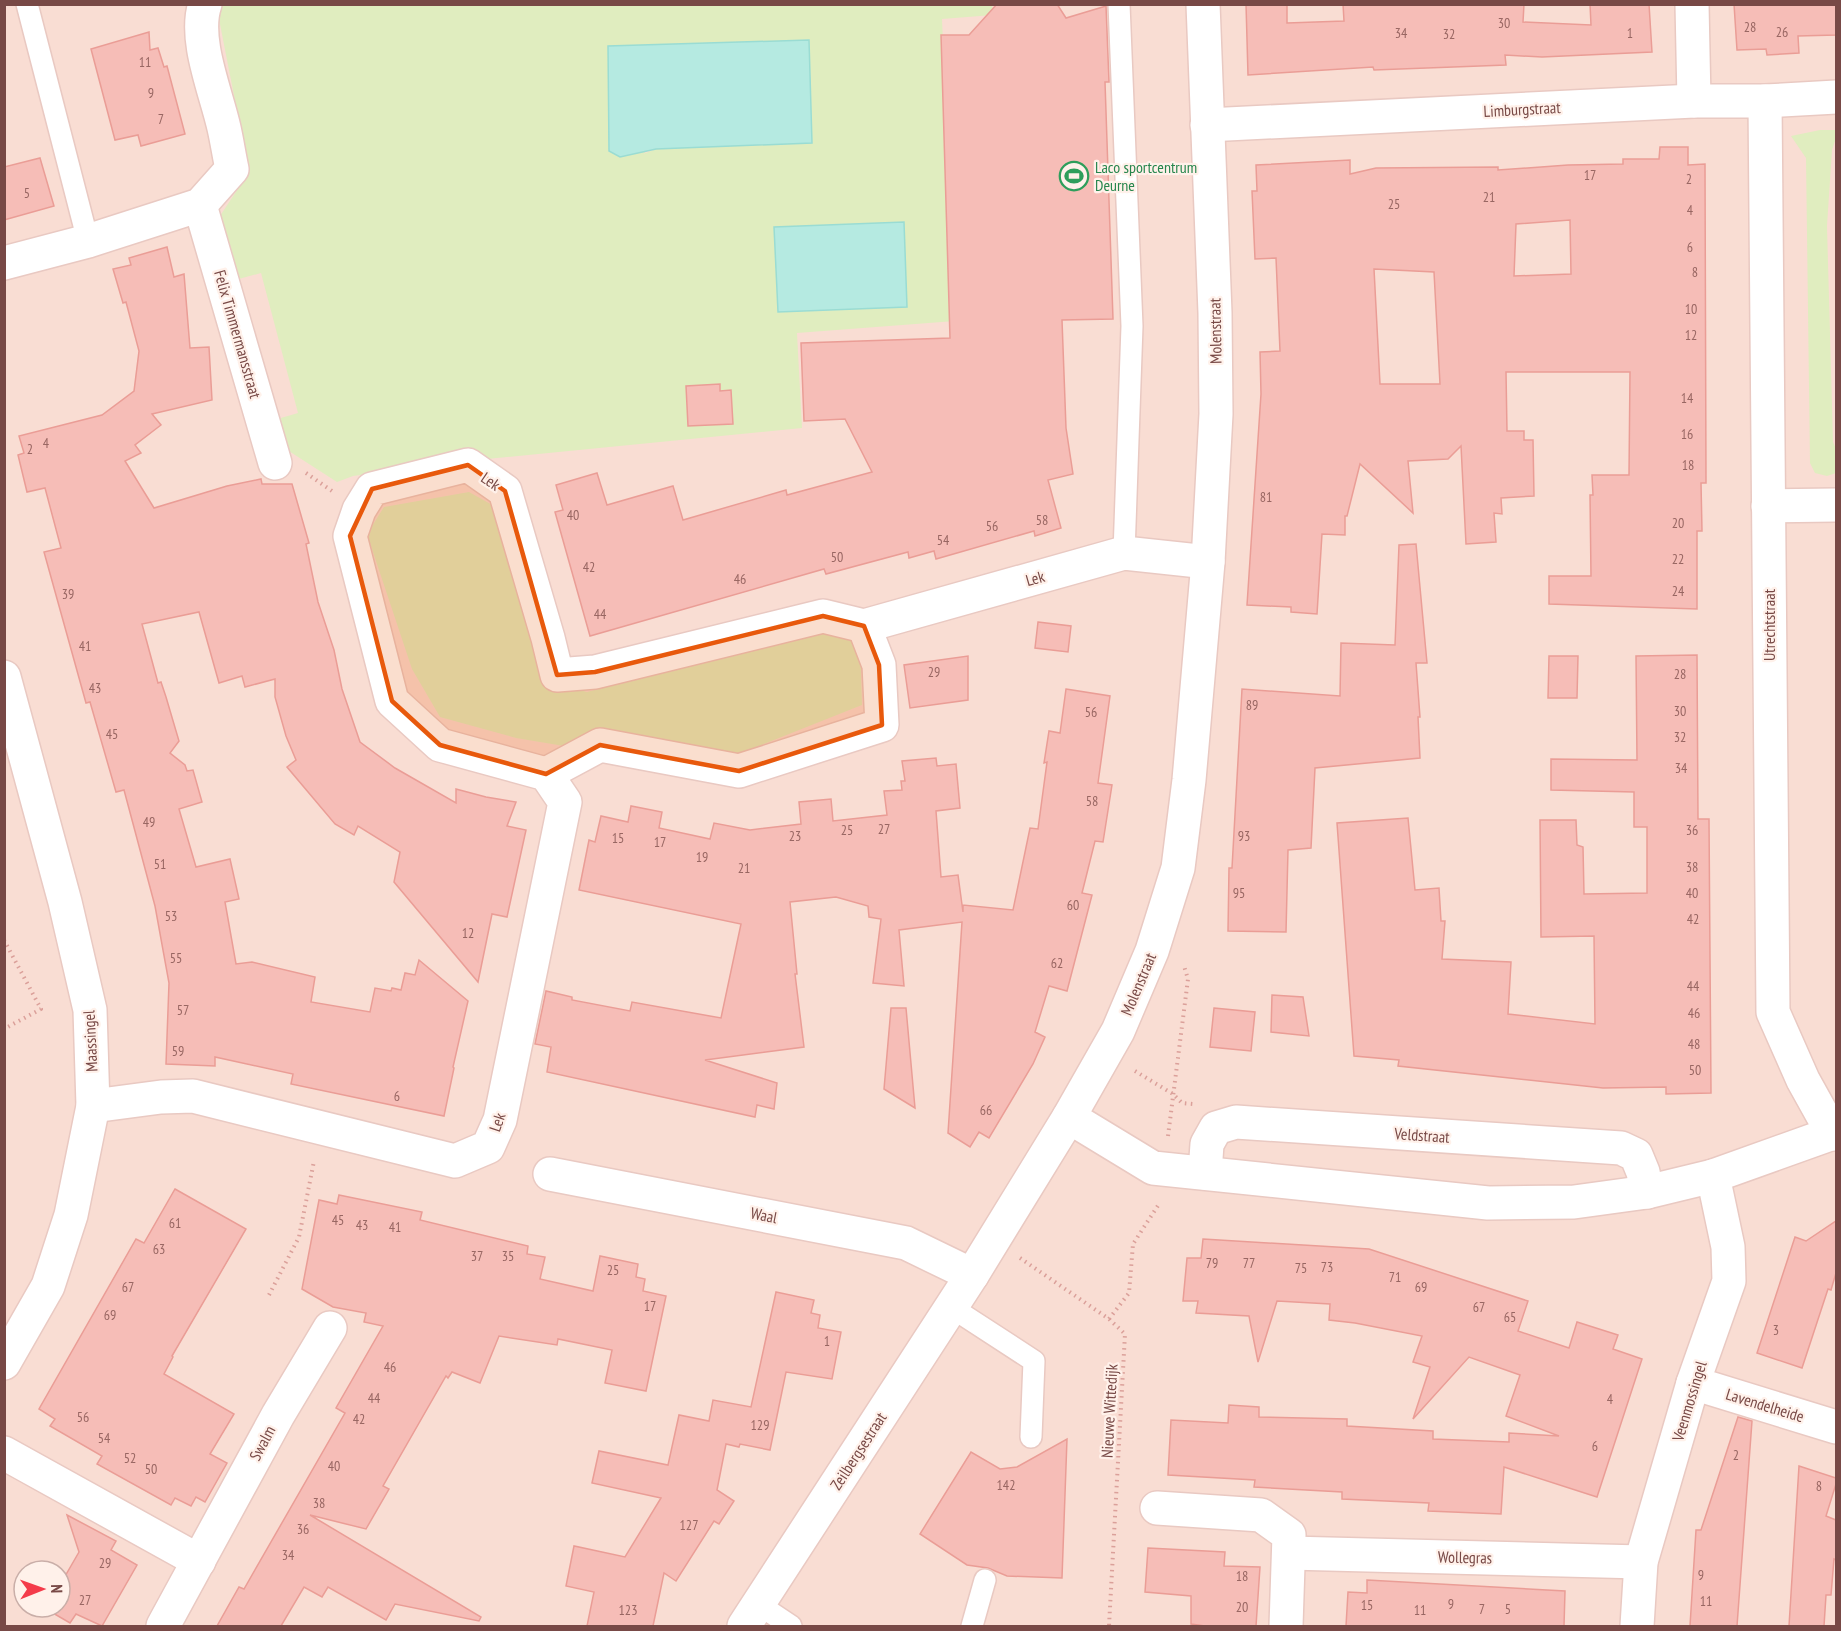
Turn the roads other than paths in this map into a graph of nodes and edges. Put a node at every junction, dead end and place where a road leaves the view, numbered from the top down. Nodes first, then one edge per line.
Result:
1 (27, 4) edge
2 (205, 4) edge
3 (1119, 4) edge
4 (1203, 4) edge
5 (1692, 4) edge
6 (1836, 97) edge
7 (1694, 101) junction
8 (1766, 101) junction
9 (1208, 124) junction
10 (200, 205) junction
11 (88, 241) junction
12 (4, 263) edge
13 (275, 463) road end
14 (1836, 505) edge
15 (1768, 506) junction
16 (1124, 553) junction
17 (1208, 562) junction
18 (864, 626) junction
19 (4, 677) edge
20 (546, 774) junction
21 (93, 1106) junction
22 (1069, 1117) junction
23 (1835, 1133) edge
24 (1182, 1171) junction
25 (550, 1174) dead end
26 (1713, 1176) junction
27 (1647, 1192) junction
28 (972, 1275) junction
29 (951, 1307) junction
30 (330, 1328) dead end
31 (4, 1363) edge
32 (1693, 1383) junction
33 (1836, 1427) edge
34 (1031, 1437) dead end
35 (4, 1453) edge
36 (1157, 1508) dead end
37 (1289, 1553) junction
38 (199, 1561) junction
39 (1641, 1562) junction
40 (985, 1580) dead end
41 (751, 1615) edge
42 (163, 1626) edge
43 (791, 1626) edge
44 (972, 1626) edge
45 (1286, 1626) edge
46 (1637, 1626) edge

1 - 11 lane
2 - 10 street
3 - 16 lane
4 - 9 street, Molenstraat
5 - 7 street
6 - 8 street, Limburgstraat
7 - 8 street, Limburgstraat
7 - 9 street, Limburgstraat
8 - 15 street, Utrechtstraat
9 - 17 street, Molenstraat
10 - 11 street
10 - 13 street, Felix Timmermansstraat
11 - 12 street
14 - 15 street
15 - 23 street, Utrechtstraat
16 - 17 street, Lek
16 - 18 street, Lek
17 - 22 street, Molenstraat
18 - 20 street
18 - 20 street, Lek
19 - 21 street, Maassingel
20 - 21 street, Lek
21 - 31 street, Maassingel
22 - 24 street
22 - 28 street, Molenstraat
23 - 26 street
24 - 27 street
24 - 27 street, Veldstraat
25 - 28 street, Waal
26 - 27 street
26 - 32 street, Veenmossingel
28 - 29 street, Zeilbergsestraat
29 - 34 lane
29 - 41 street, Zeilbergsestraat
30 - 38 street, Swalm
32 - 33 street, Lavendelheide
32 - 39 street, Veenmossingel
35 - 38 street
36 - 37 street
37 - 39 street, Wollegras
37 - 45 street
38 - 42 street, Swalm
39 - 46 street, Veenmossingel
40 - 44 lane
41 - 43 lane

